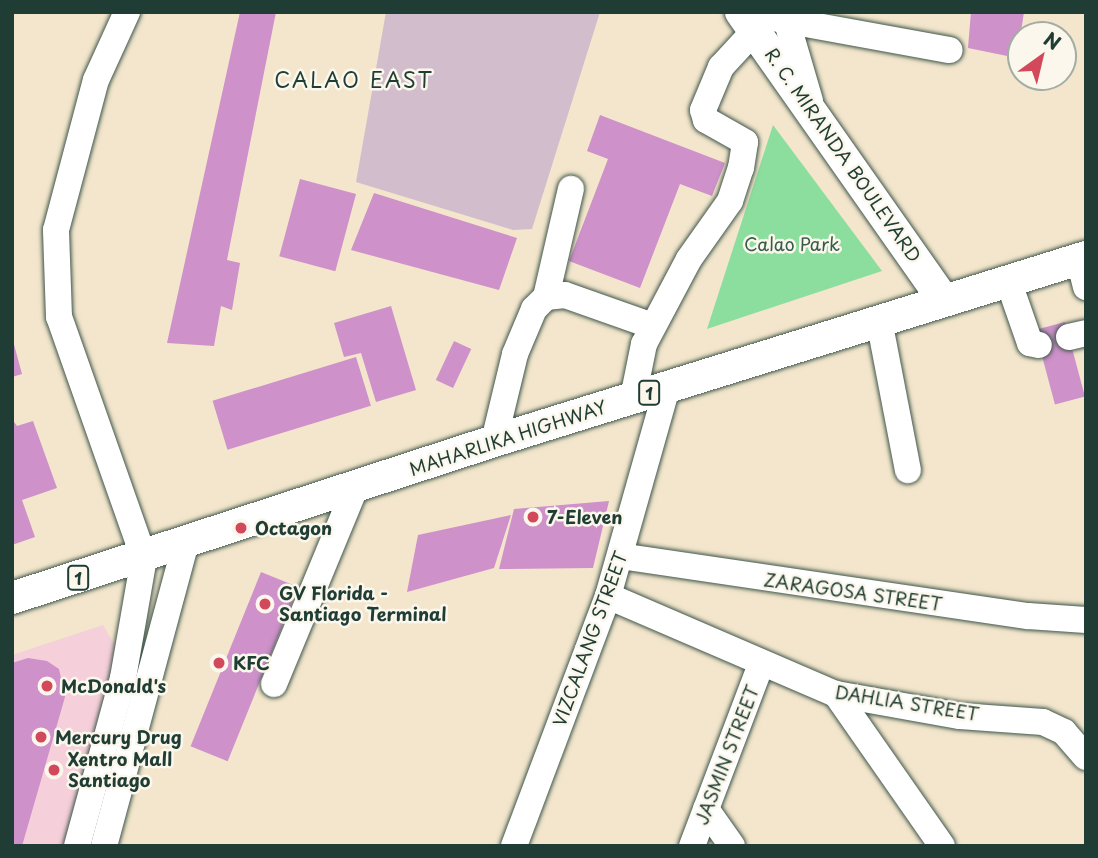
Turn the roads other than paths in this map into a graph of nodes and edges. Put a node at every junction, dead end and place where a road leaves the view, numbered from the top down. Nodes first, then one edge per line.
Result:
1 (127, 12) edge
2 (757, 17) edge
3 (950, 50) dead end
4 (571, 189) dead end
5 (1083, 268) edge
6 (1008, 279) junction
7 (546, 297) junction
8 (943, 299) junction
9 (879, 320) junction
10 (653, 326) junction
11 (1039, 345) dead end
12 (667, 387) junction
13 (633, 398) junction
14 (494, 441) junction
15 (908, 470) dead end
16 (355, 488) junction
17 (186, 543) junction
18 (620, 556) junction
19 (144, 558) junction
20 (608, 596) junction
21 (12, 598) edge
22 (1086, 620) edge
23 (761, 664) junction
24 (274, 684) dead end
25 (836, 694) junction
26 (1086, 757) edge
27 (706, 809) junction
28 (77, 846) edge
29 (104, 846) edge
30 (514, 846) edge
31 (692, 846) edge
32 (732, 846) edge
33 (942, 846) edge

1 - 19 street
2 - 3 street
2 - 8 main road, R. C. MIRANDA BOULEVARD
2 - 10 street
4 - 7 street
5 - 6 main road, MAHARLIKA HIGHWAY / 1
6 - 8 main road, MAHARLIKA HIGHWAY / 1
6 - 11 street
7 - 10 street
7 - 14 street
8 - 9 main road, MAHARLIKA HIGHWAY / 1
9 - 12 main road, MAHARLIKA HIGHWAY / 1
9 - 15 street
10 - 13 street
12 - 13 main road, MAHARLIKA HIGHWAY / 1
12 - 18 street, VIZCALANG STREET
13 - 14 main road, MAHARLIKA HIGHWAY / 1
14 - 16 main road, MAHARLIKA HIGHWAY / 1
16 - 17 main road, MAHARLIKA HIGHWAY / 1
16 - 24 street
17 - 19 main road, MAHARLIKA HIGHWAY / 1
17 - 29 street
18 - 20 street, VIZCALANG STREET
18 - 22 street, ZARAGOSA STREET
19 - 21 main road, MAHARLIKA HIGHWAY / 1
19 - 28 street
20 - 23 street, DAHLIA STREET
20 - 30 street, VIZCALANG STREET
23 - 25 street, DAHLIA STREET
23 - 27 street, JASMIN STREET
25 - 26 street, DAHLIA STREET
25 - 33 street
27 - 31 street, JASMIN STREET
27 - 32 street

